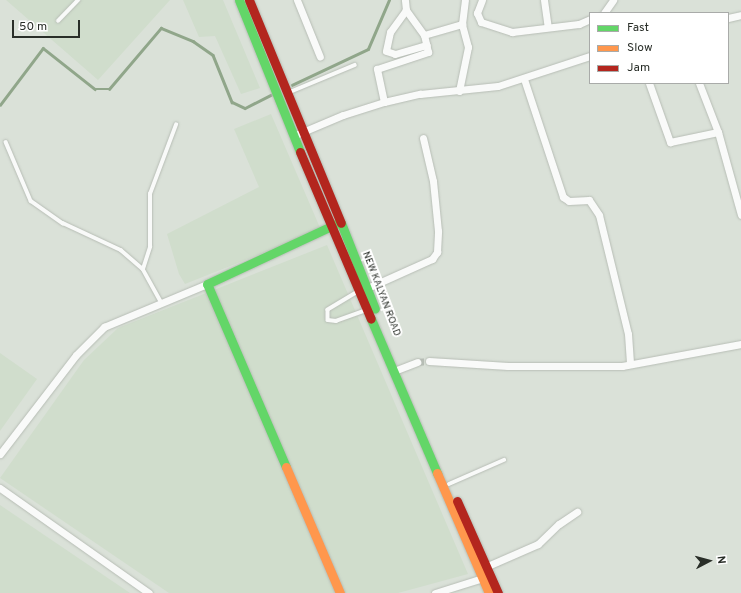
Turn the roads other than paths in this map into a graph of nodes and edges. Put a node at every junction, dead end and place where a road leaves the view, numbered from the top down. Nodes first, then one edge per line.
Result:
1 (78, 0) edge
2 (239, 0) edge
3 (249, 0) edge
4 (297, 0) edge
5 (405, 0) edge
6 (465, 0) edge
7 (482, 0) edge
8 (544, 0) edge
9 (613, 0) edge
10 (406, 10) junction
11 (605, 12) edge
12 (741, 15) edge
13 (729, 18) edge
14 (589, 19) edge
15 (58, 21) dead end
16 (462, 24) junction
17 (548, 27) junction
18 (424, 35) junction
19 (427, 45) junction
20 (589, 56) edge
21 (320, 57) dead end
22 (356, 65) dead end
23 (524, 79) junction
24 (649, 84) edge
25 (699, 84) edge
26 (459, 91) junction
27 (289, 92) junction
28 (384, 102) junction
29 (176, 125) dead end
30 (305, 130) junction
31 (718, 132) junction
32 (293, 136) junction
33 (423, 138) dead end
34 (6, 142) dead end
35 (741, 215) edge
36 (342, 222) junction
37 (333, 226) junction
38 (143, 269) junction
39 (207, 284) junction
40 (364, 289) junction
41 (162, 301) junction
42 (368, 309) junction
43 (741, 344) edge
44 (429, 360) tunnel mouth
45 (418, 362) tunnel mouth
46 (630, 364) junction
47 (397, 370) junction
48 (0, 454) edge
49 (504, 460) dead end
50 (446, 485) junction
51 (0, 488) edge
52 (577, 512) dead end
53 (484, 572) junction
54 (149, 593) edge
55 (340, 593) edge
56 (435, 593) edge
57 (489, 593) edge
58 (498, 593) edge

1 - 15 lane
2 - 32 street, NEW KALYAN ROAD
3 - 27 street, NEW KALYAN ROAD
4 - 21 street
5 - 10 street
6 - 16 street
7 - 17 street
8 - 17 street
9 - 11 street
10 - 18 street
10 - 19 street
12 - 13 street
14 - 17 street
16 - 18 street
16 - 26 street
18 - 19 street
19 - 28 street
20 - 23 street
22 - 27 lane
23 - 26 street
23 - 46 street
24 - 31 street
25 - 31 street
26 - 28 street
27 - 30 street, NEW KALYAN ROAD
28 - 30 street
29 - 38 lane
30 - 32 street
30 - 36 street, NEW KALYAN ROAD
31 - 35 street
32 - 37 street, NEW KALYAN ROAD
33 - 40 street
34 - 38 lane
36 - 37 street
36 - 40 street, NEW KALYAN ROAD
37 - 39 street
37 - 40 street, NEW KALYAN ROAD
38 - 41 lane
39 - 41 street
39 - 55 street
40 - 42 street, NEW KALYAN ROAD
40 - 42 lane
40 - 47 street, NEW KALYAN ROAD
41 - 48 street
42 - 47 street, NEW KALYAN ROAD
43 - 46 street
44 - 46 street
45 - 47 street
47 - 50 street, NEW KALYAN ROAD
49 - 50 lane
50 - 53 street, NEW KALYAN ROAD
51 - 54 street
52 - 53 street
53 - 56 street
53 - 57 street
53 - 58 street

